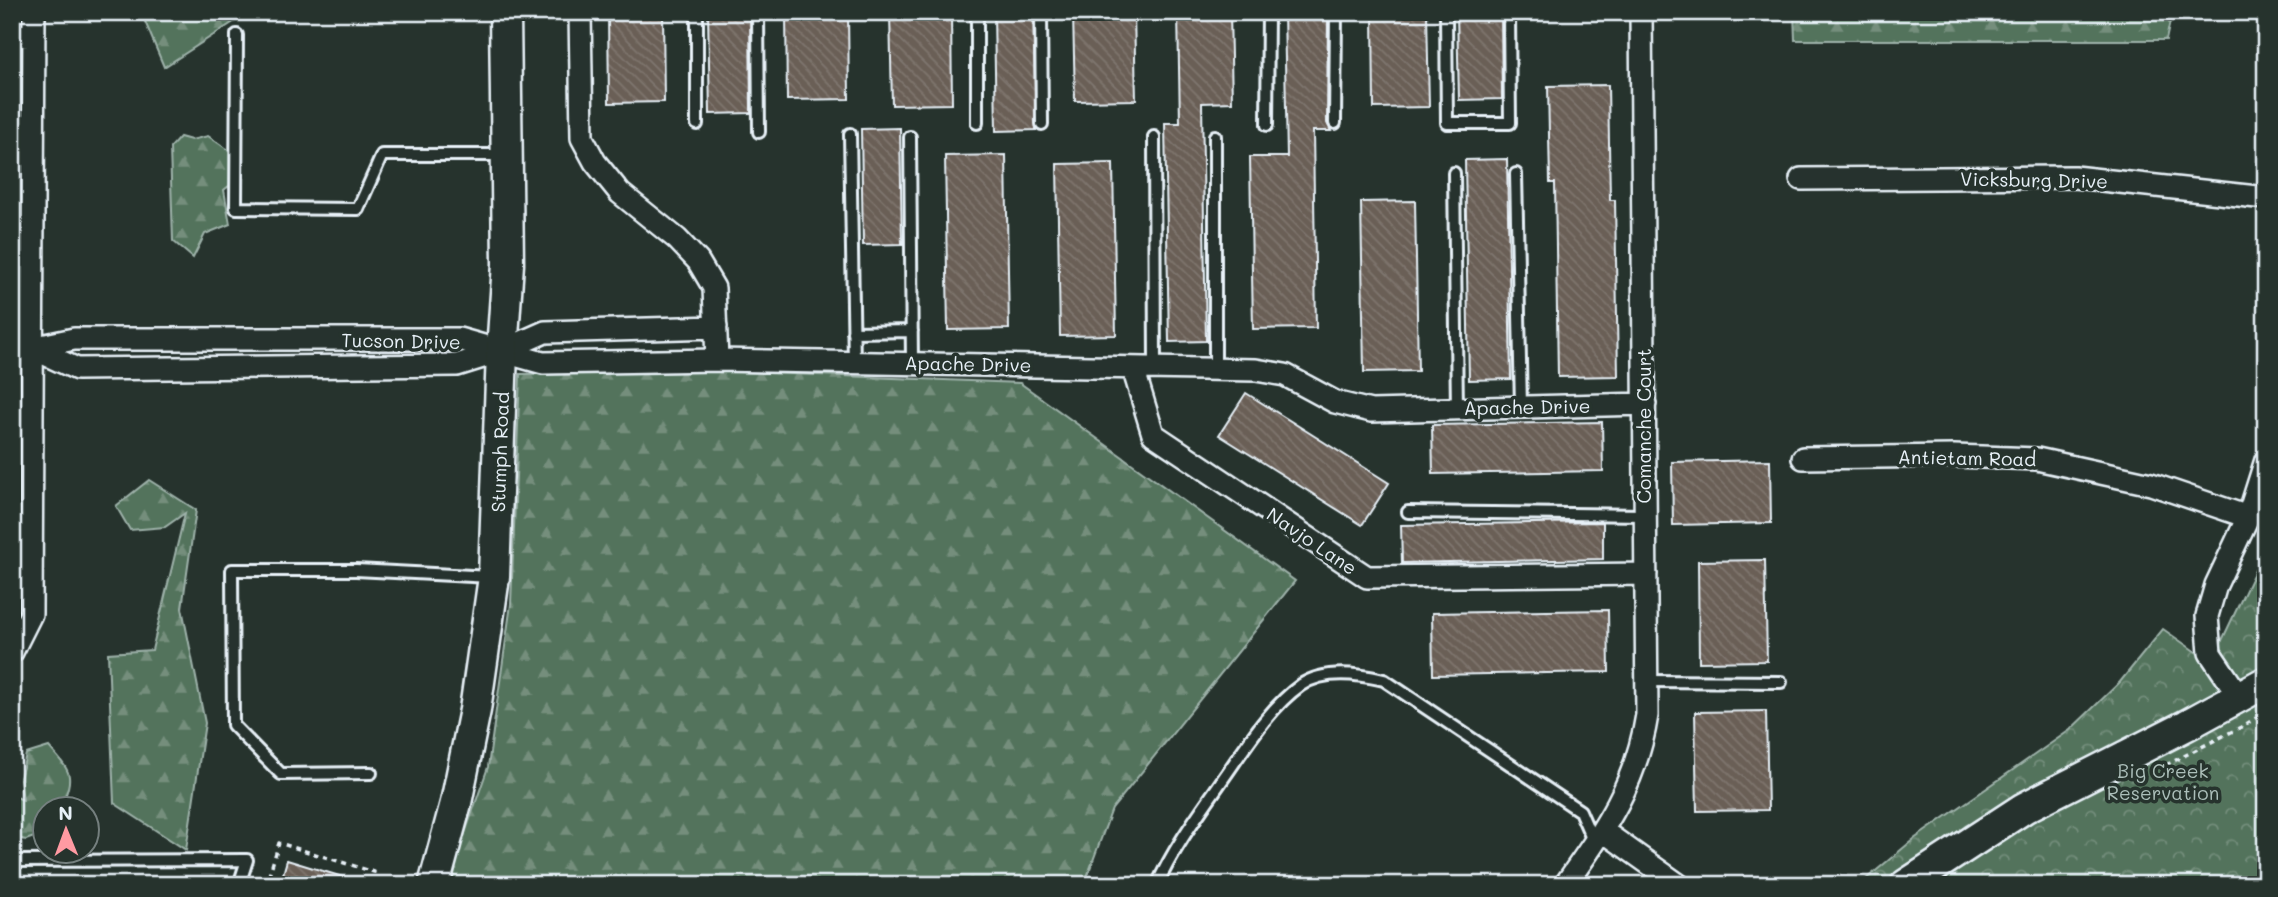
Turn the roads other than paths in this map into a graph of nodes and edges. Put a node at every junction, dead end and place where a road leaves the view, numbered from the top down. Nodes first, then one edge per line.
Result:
1 (34, 12) edge
2 (505, 12) edge
3 (580, 12) edge
4 (696, 12) edge
5 (758, 12) edge
6 (977, 12) edge
7 (1041, 12) edge
8 (1268, 12) edge
9 (1336, 12) edge
10 (1446, 12) edge
11 (1509, 12) edge
12 (1641, 12) edge
13 (237, 35) dead end
14 (12, 36) edge
15 (34, 36) junction
16 (977, 123) dead end
17 (1335, 123) dead end
18 (697, 124) dead end
19 (1042, 124) dead end
20 (1267, 125) dead end
21 (759, 132) dead end
22 (850, 134) dead end
23 (1215, 136) dead end
24 (910, 137) dead end
25 (1154, 137) dead end
26 (507, 155) junction
27 (1454, 173) dead end
28 (1516, 174) dead end
29 (1801, 179) dead end
30 (2266, 198) edge
31 (716, 327) junction
32 (912, 331) junction
33 (853, 332) junction
34 (22, 348) edge
35 (502, 351) junction
36 (718, 360) junction
37 (854, 363) junction
38 (912, 363) junction
39 (1133, 368) junction
40 (1155, 368) junction
41 (1215, 370) junction
42 (1645, 404) junction
43 (1521, 407) junction
44 (1457, 409) junction
45 (1803, 457) dead end
46 (2266, 460) edge
47 (1408, 512) dead end
48 (1644, 515) junction
49 (2248, 517) junction
50 (1646, 574) junction
51 (494, 577) junction
52 (13, 652) edge
53 (1647, 681) junction
54 (1781, 682) dead end
55 (2266, 682) edge
56 (2239, 696) junction
57 (371, 773) dead end
58 (1598, 837) junction
59 (12, 861) edge
60 (239, 885) edge
61 (434, 885) edge
62 (1157, 885) edge
63 (1565, 885) edge
64 (1679, 885) edge
65 (1906, 885) edge

1 - 15 street
2 - 26 main road, Stumph Road
3 - 31 street
4 - 18 lane
5 - 21 lane
6 - 16 lane
7 - 19 lane
8 - 20 lane
9 - 17 lane
10 - 11 lane
12 - 42 street, Comanche Court
13 - 26 lane
14 - 15 street
15 - 34 street
22 - 33 lane
23 - 41 lane
24 - 32 lane
25 - 40 lane
26 - 35 main road, Stumph Road
27 - 44 lane
28 - 43 lane
29 - 30 street, Vicksburg Drive
31 - 35 street
31 - 36 street
32 - 33 lane
32 - 38 lane
33 - 37 lane
34 - 35 street, Tucson Drive
34 - 35 street, Tucson Drive
34 - 52 street
35 - 36 street, Apache Drive
35 - 51 main road, Stumph Road
36 - 37 street, Apache Drive
37 - 38 street, Apache Drive
38 - 39 street, Apache Drive
39 - 40 street, Apache Drive
39 - 50 street, Navjo Lane
40 - 41 street, Apache Drive
41 - 44 street, Apache Drive
42 - 43 street, Apache Drive
42 - 48 street, Comanche Court
43 - 44 street, Apache Drive
45 - 49 street, Antietam Road
46 - 49 street
47 - 48 lane
48 - 50 street, Comanche Court
49 - 56 street
50 - 53 street, Comanche Court
51 - 57 lane
51 - 61 main road, Stumph Road
53 - 54 lane
53 - 58 street, Comanche Court
55 - 56 main road
56 - 65 main road
58 - 62 lane
58 - 63 street, Comanche Court
58 - 64 street
59 - 60 lane

